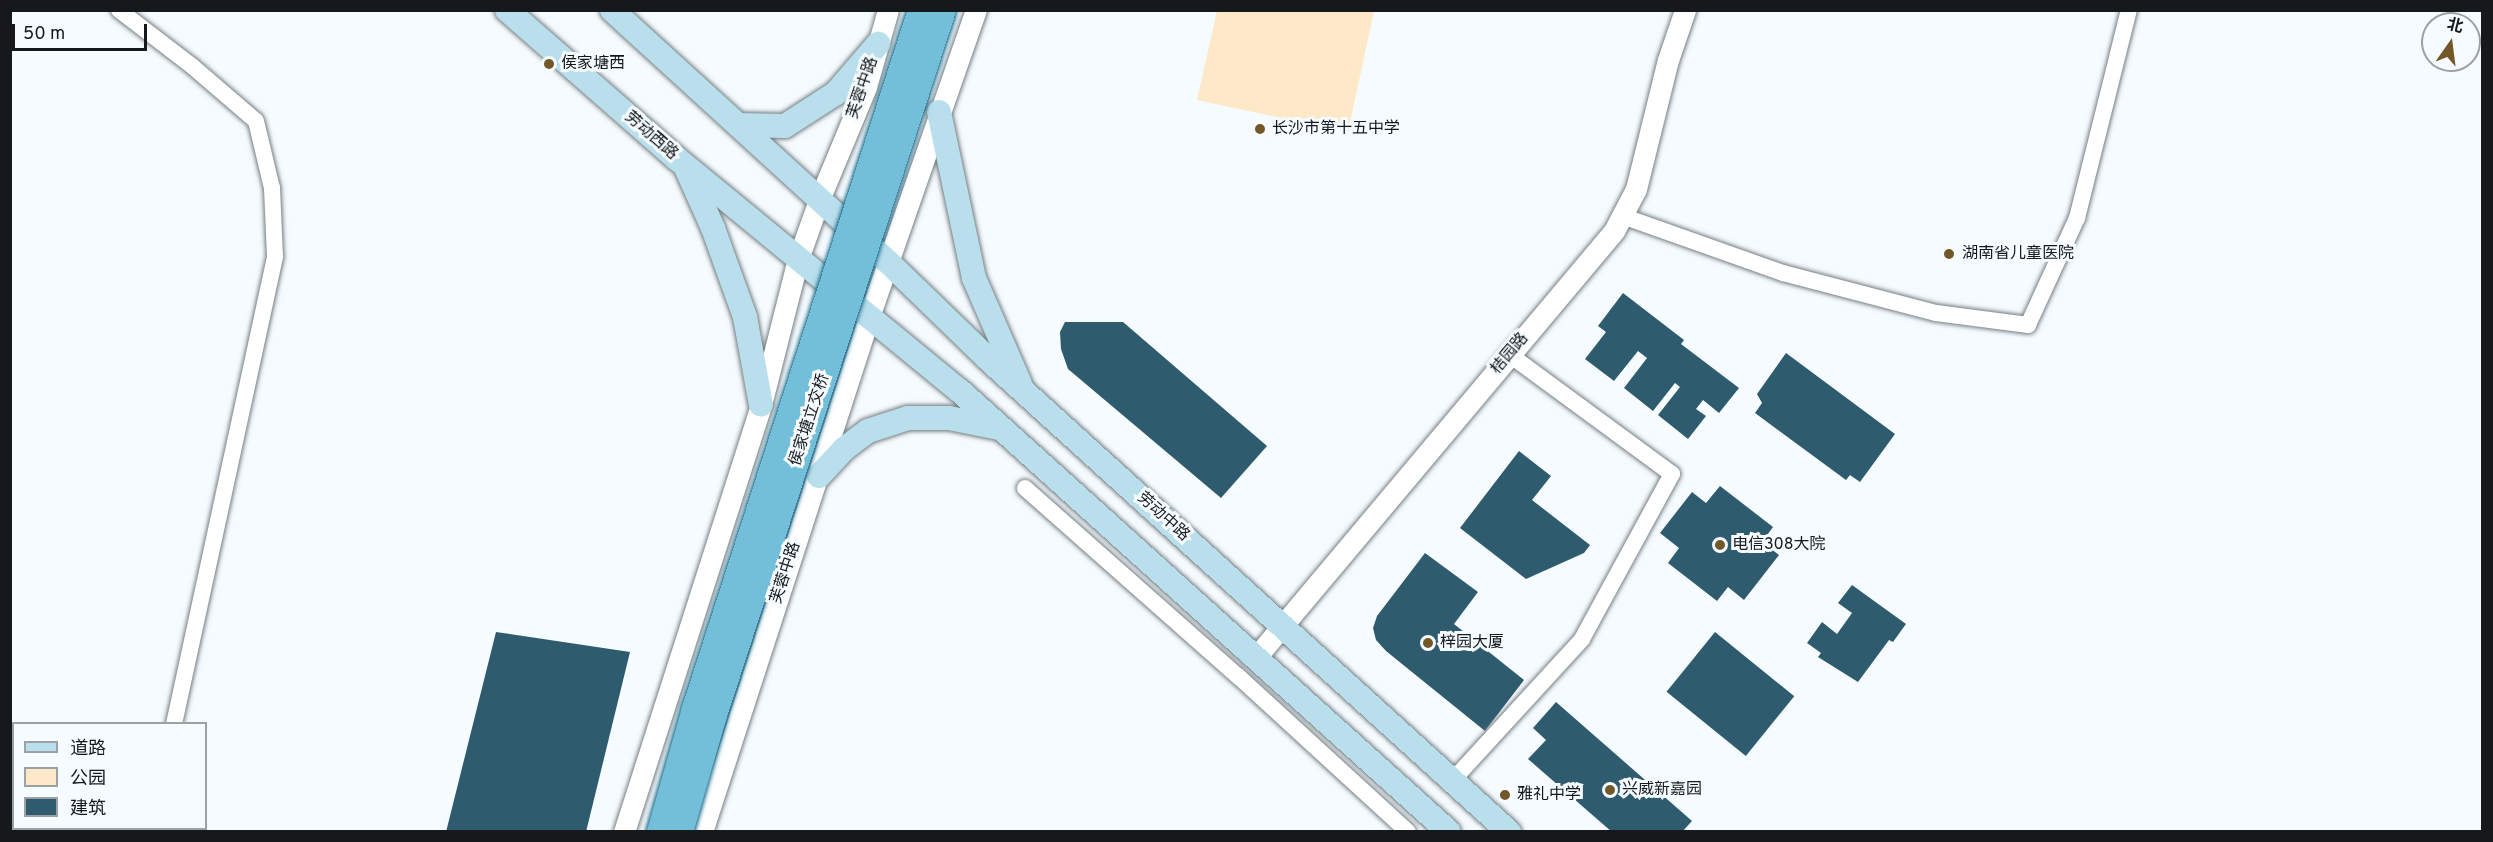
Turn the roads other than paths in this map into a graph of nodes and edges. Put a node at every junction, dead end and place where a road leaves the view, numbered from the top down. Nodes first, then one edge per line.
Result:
1 (119, 10) edge
2 (507, 10) edge
3 (612, 10) edge
4 (888, 10) edge
5 (921, 10) edge
6 (943, 10) edge
7 (976, 10) edge
8 (1685, 10) edge
9 (2129, 10) edge
10 (878, 44) junction
11 (939, 112) junction
12 (739, 125) junction
13 (685, 165) junction
14 (819, 200) junction
15 (1622, 216) junction
16 (798, 259) junction
17 (888, 262) junction
18 (870, 314) junction
19 (1510, 355) junction
20 (1024, 392) junction
21 (761, 405) junction
22 (1002, 429) junction
23 (819, 476) junction
24 (1025, 488) dead end
25 (1284, 626) junction
26 (1257, 656) junction
27 (174, 722) edge
28 (1453, 780) junction
29 (624, 831) edge
30 (660, 831) edge
31 (680, 831) edge
32 (702, 831) edge
33 (1408, 831) edge
34 (1449, 831) edge
35 (1509, 831) edge

1 - 27 street
2 - 13 main road, 劳动西路
3 - 12 main road
4 - 10 street, 芙蓉中路
5 - 30 main road, 侯家塘立交桥, bridge
6 - 31 main road, 侯家塘立交桥, bridge
7 - 11 street
8 - 15 street, 桔园路
9 - 15 street
10 - 12 main road
10 - 14 street, 芙蓉中路
11 - 17 street
11 - 20 main road
12 - 14 main road
13 - 16 main road, 劳动西路
13 - 21 main road
14 - 16 street, 芙蓉中路
14 - 17 main road, 劳动中路
15 - 19 street, 桔园路
16 - 18 main road
16 - 21 street, 芙蓉中路
17 - 18 street, 芙蓉中路
17 - 20 main road, 劳动中路
18 - 22 main road
18 - 23 street, 芙蓉中路
19 - 25 street, 桔园路
19 - 28 street
20 - 25 main road, 劳动中路
21 - 29 street, 芙蓉中路
22 - 23 main road
22 - 26 main road
23 - 32 street, 芙蓉中路
24 - 33 street
25 - 26 street, 桔园路
25 - 28 main road, 劳动中路
26 - 34 main road
28 - 35 main road, 劳动中路

